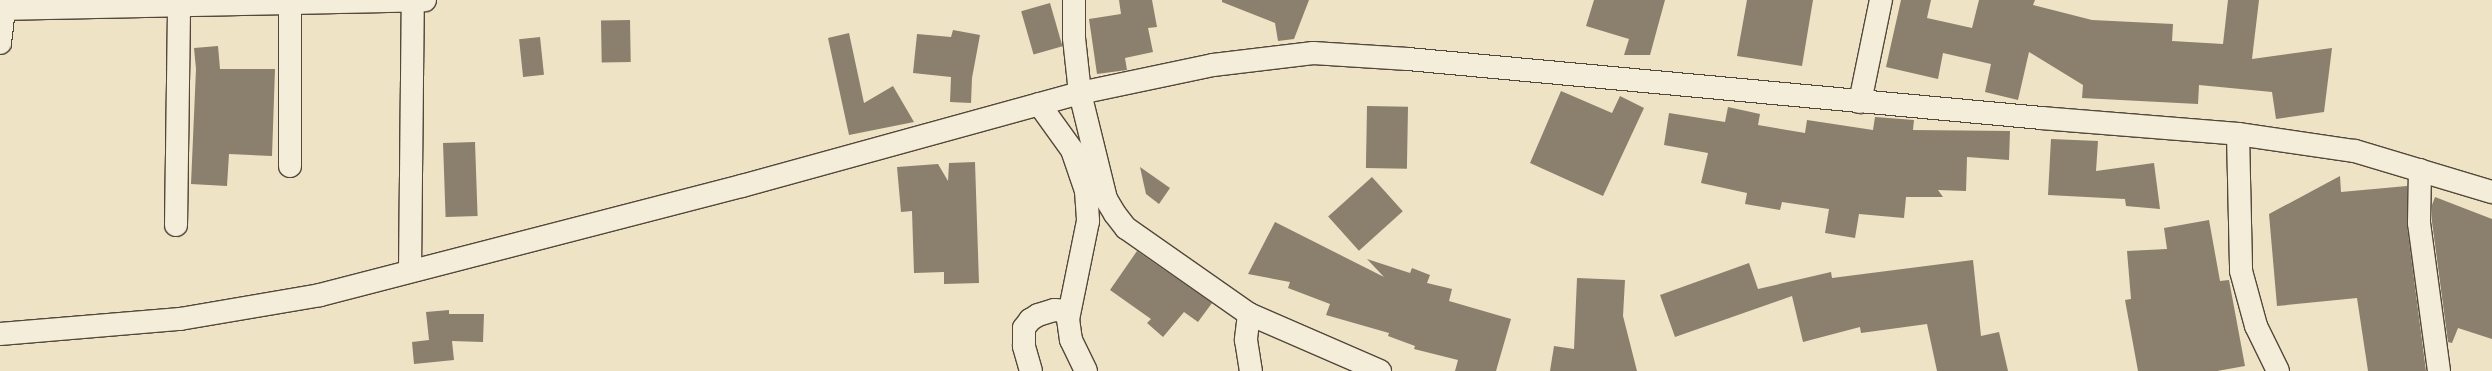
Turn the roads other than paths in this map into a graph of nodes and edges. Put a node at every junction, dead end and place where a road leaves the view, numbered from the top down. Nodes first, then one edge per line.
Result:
1 (413, 0) edge
2 (425, 0) edge
3 (1074, 0) edge
4 (1881, 0) edge
5 (346, 1) edge
6 (226, 2) edge
7 (5, 4) edge
8 (290, 4) junction
9 (179, 6) junction
10 (0, 42) edge
11 (1080, 93) junction
12 (1860, 102) junction
13 (1039, 104) junction
14 (2238, 134) junction
15 (290, 166) dead end
16 (2420, 170) junction
17 (2492, 192) edge
18 (176, 225) dead end
19 (410, 270) junction
20 (1069, 311) junction
21 (1249, 314) junction
22 (0, 334) edge
23 (1370, 369) edge
24 (1031, 371) edge
25 (1086, 371) edge
26 (1251, 371) edge
27 (2278, 371) edge
28 (2439, 371) edge

1 - 2 street
1 - 5 street
1 - 19 street
3 - 11 street
4 - 12 street
5 - 8 street
6 - 8 street
6 - 9 street
7 - 9 street
7 - 10 street
8 - 15 street
9 - 18 street
11 - 12 street
11 - 13 street
11 - 21 street
12 - 14 street
13 - 19 street
13 - 20 street
14 - 16 street
14 - 27 street
16 - 17 street
16 - 28 street
19 - 22 street
20 - 24 street
20 - 25 street
21 - 23 street
21 - 26 street

